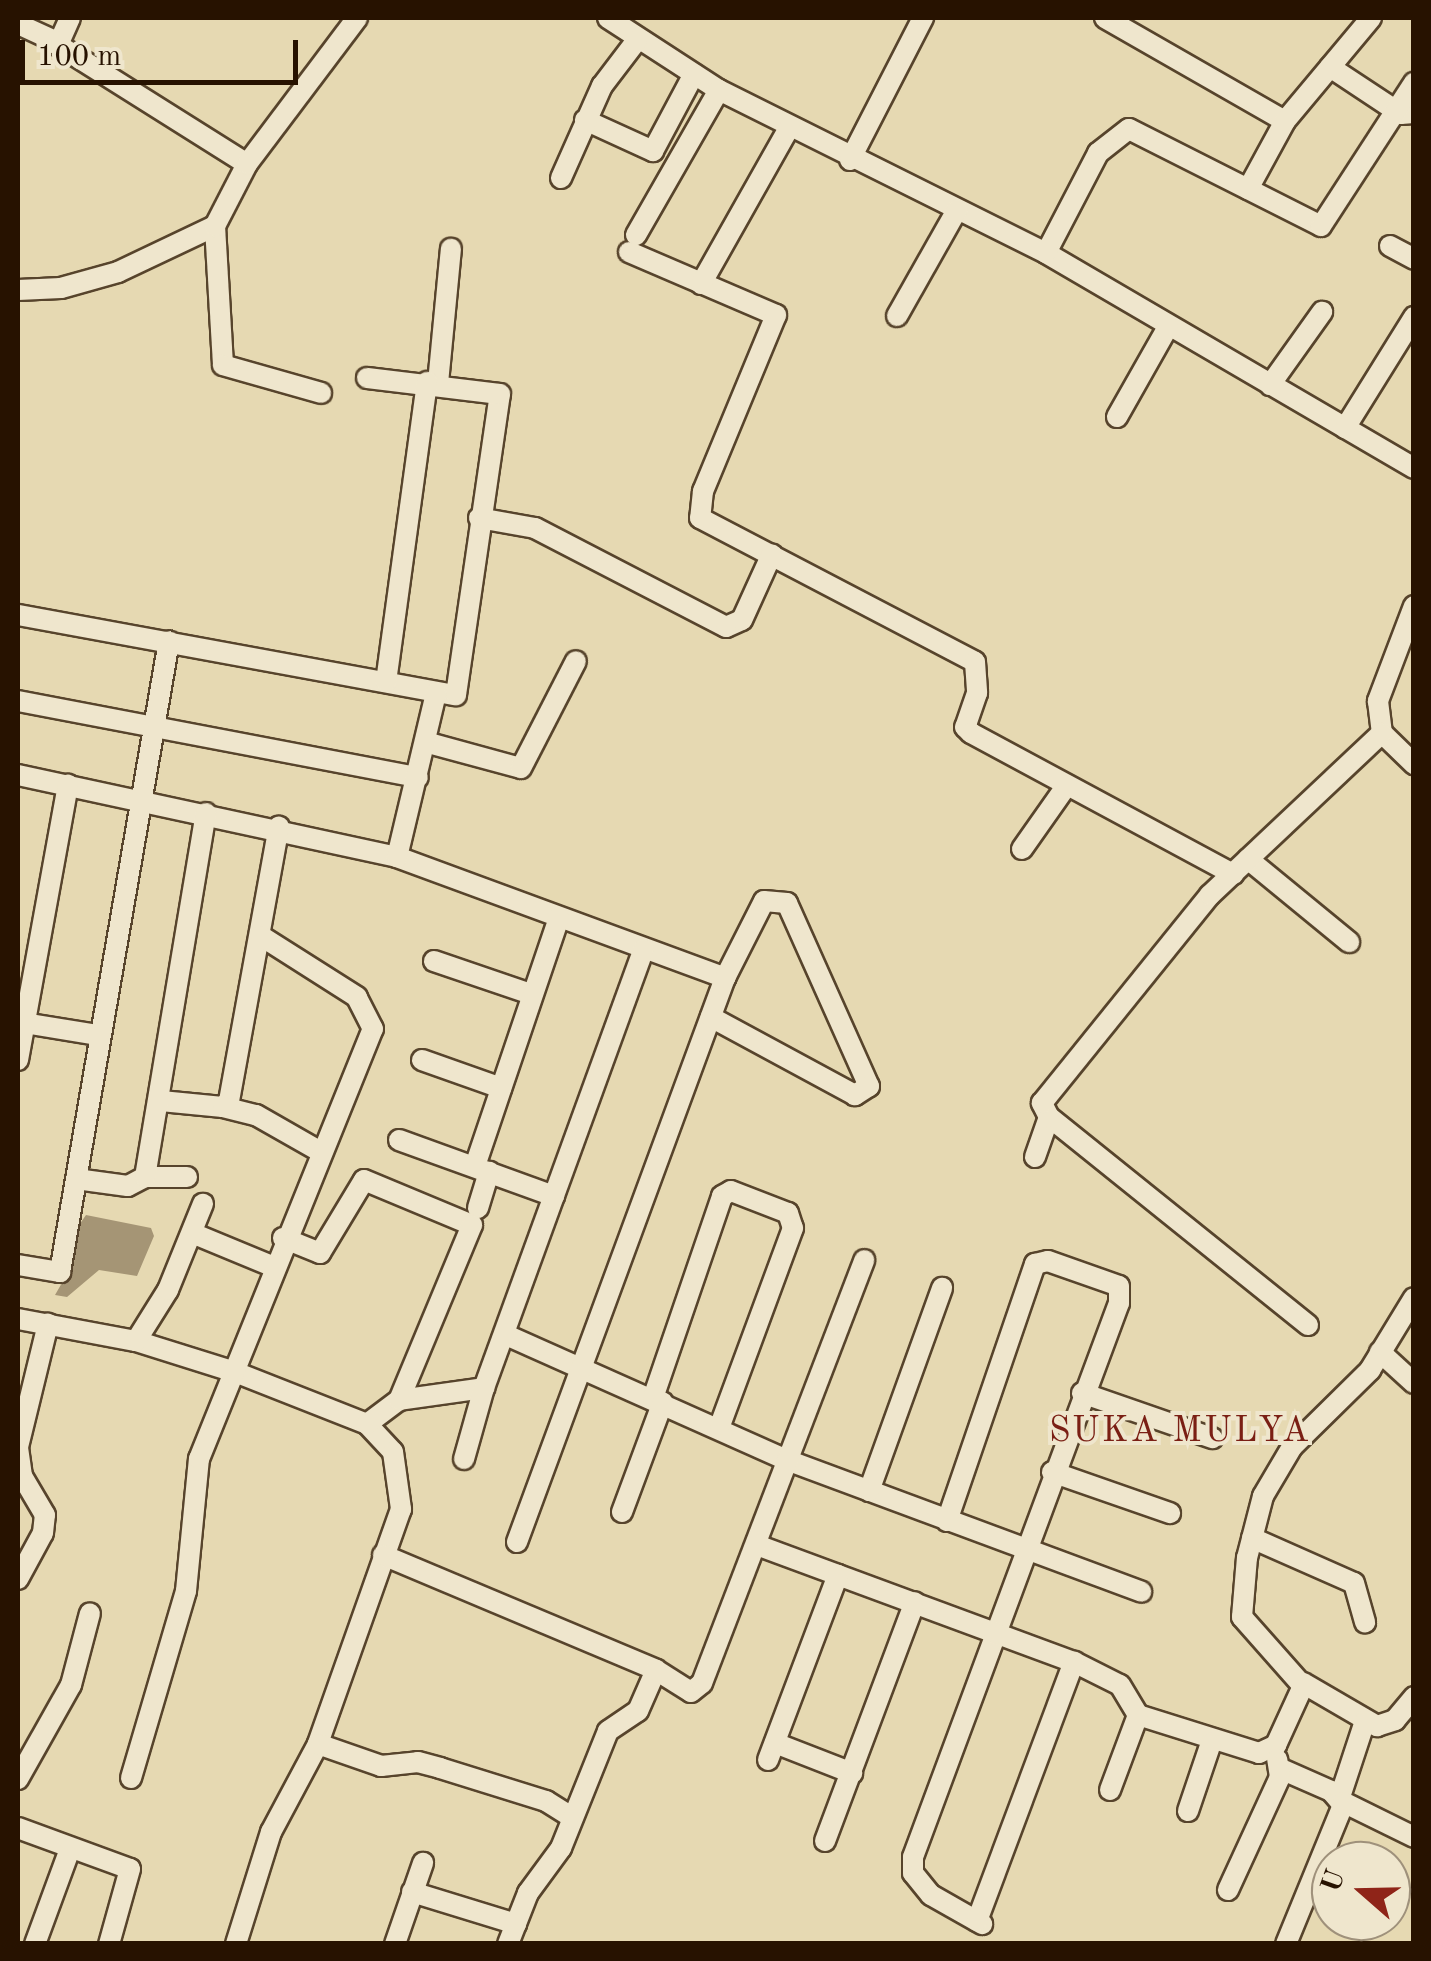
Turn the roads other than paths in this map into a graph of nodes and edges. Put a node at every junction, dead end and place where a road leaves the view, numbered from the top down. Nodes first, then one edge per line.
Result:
1 (70, 18) edge
2 (358, 18) edge
3 (608, 18) edge
4 (923, 18) edge
5 (1105, 18) edge
6 (1371, 18) edge
7 (18, 24) edge
8 (636, 40) junction
9 (54, 41) junction
10 (1330, 68) junction
11 (694, 74) junction
12 (1414, 84) edge
13 (719, 90) junction
14 (1404, 109) edge
15 (585, 120) junction
16 (1285, 120) junction
17 (790, 126) junction
18 (850, 160) junction
19 (247, 164) junction
20 (562, 178) dead end
21 (1248, 189) junction
22 (957, 210) junction
23 (215, 226) junction
24 (1390, 246) dead end
25 (451, 249) dead end
26 (1046, 252) junction
27 (1414, 259) edge
28 (701, 284) junction
29 (18, 290) edge
30 (1322, 312) dead end
31 (897, 316) dead end
32 (1414, 317) edge
33 (1168, 327) junction
34 (367, 378) dead end
35 (432, 383) junction
36 (1270, 385) junction
37 (322, 393) dead end
38 (1117, 416) dead end
39 (1345, 428) junction
40 (1414, 468) edge
41 (479, 518) junction
42 (772, 554) junction
43 (1414, 606) edge
44 (18, 616) edge
45 (169, 641) junction
46 (576, 661) dead end
47 (386, 682) junction
48 (436, 693) junction
49 (18, 701) edge
50 (154, 726) junction
51 (1382, 733) junction
52 (425, 742) junction
53 (1414, 764) edge
54 (18, 775) edge
55 (418, 777) junction
56 (68, 784) junction
57 (1067, 785) junction
58 (139, 798) junction
59 (206, 813) junction
60 (278, 827) junction
61 (1022, 849) dead end
62 (396, 857) junction
63 (1240, 866) junction
64 (559, 918) junction
65 (261, 936) junction
66 (1349, 942) dead end
67 (644, 949) junction
68 (434, 961) dead end
69 (725, 978) junction
70 (530, 994) junction
71 (711, 1017) junction
72 (20, 1022) edge
73 (97, 1035) junction
74 (18, 1060) edge
75 (422, 1060) dead end
76 (501, 1088) junction
77 (161, 1101) junction
78 (223, 1107) junction
79 (1048, 1117) junction
80 (399, 1140) dead end
81 (319, 1151) junction
82 (1034, 1156) dead end
83 (482, 1169) junction
84 (145, 1177) junction
85 (186, 1177) dead end
86 (76, 1179) junction
87 (554, 1196) junction
88 (203, 1204) dead end
89 (478, 1208) dead end
90 (192, 1233) junction
91 (283, 1238) junction
92 (864, 1260) dead end
93 (18, 1265) edge
94 (272, 1266) junction
95 (942, 1288) dead end
96 (1414, 1298) edge
97 (18, 1319) edge
98 (48, 1324) junction
99 (1308, 1325) dead end
100 (506, 1335) junction
101 (136, 1341) junction
102 (1380, 1352) junction
103 (585, 1366) junction
104 (236, 1372) junction
105 (1414, 1383) edge
106 (484, 1388) junction
107 (1082, 1392) junction
108 (399, 1400) junction
109 (658, 1400) junction
110 (368, 1424) junction
111 (720, 1425) junction
112 (1212, 1438) dead end
113 (464, 1458) dead end
114 (787, 1460) junction
115 (1052, 1472) junction
116 (869, 1491) junction
117 (622, 1512) dead end
118 (1170, 1513) dead end
119 (44, 1515) junction
120 (948, 1521) junction
121 (1252, 1538) junction
122 (517, 1542) dead end
123 (757, 1545) junction
124 (1022, 1551) junction
125 (383, 1556) junction
126 (18, 1559) edge
127 (838, 1575) junction
128 (18, 1580) edge
129 (1141, 1592) dead end
130 (915, 1602) junction
131 (90, 1614) dead end
132 (1364, 1622) dead end
133 (995, 1633) junction
134 (1074, 1662) junction
135 (656, 1670) junction
136 (1303, 1683) junction
137 (1414, 1697) edge
138 (1138, 1715) junction
139 (1366, 1721) junction
140 (1211, 1743) junction
141 (318, 1744) junction
142 (1270, 1748) junction
143 (1281, 1769) junction
144 (852, 1772) junction
145 (131, 1778) dead end
146 (18, 1779) edge
147 (1110, 1790) dead end
148 (1342, 1799) junction
149 (1188, 1810) dead end
150 (572, 1817) junction
151 (18, 1828) edge
152 (1414, 1837) edge
153 (825, 1842) dead end
154 (70, 1849) junction
155 (423, 1863) dead end
156 (1228, 1890) dead end
157 (412, 1892) junction
158 (512, 1934) edge
159 (35, 1944) edge
160 (109, 1944) edge
161 (236, 1944) edge
162 (395, 1944) edge
163 (1286, 1944) edge

1 - 9 street
2 - 19 street
3 - 8 street
4 - 18 street
5 - 16 street
6 - 10 street
7 - 9 street
8 - 11 street
8 - 15 street
9 - 19 street
10 - 14 street
10 - 16 street
11 - 13 street
11 - 15 street
12 - 14 street
13 - 17 street
13 - 28 street
14 - 21 street
15 - 20 street
16 - 21 street
17 - 18 street
17 - 28 street
18 - 22 street
19 - 23 street
21 - 26 street
22 - 26 street
22 - 31 street
23 - 29 street
23 - 37 street
24 - 27 street
25 - 35 street
26 - 33 street
28 - 42 street
30 - 36 street
32 - 39 street
33 - 36 street
33 - 38 street
34 - 35 street
35 - 41 street
35 - 47 street
36 - 39 street
39 - 40 street
41 - 42 street
41 - 48 street
42 - 57 street
43 - 51 street
44 - 45 street
45 - 47 street
45 - 50 street
46 - 52 street
47 - 48 street
48 - 52 street
49 - 50 street
50 - 55 street
50 - 58 street
51 - 53 street
51 - 63 street
52 - 55 street
54 - 56 street
55 - 62 street
56 - 58 street
56 - 72 street
57 - 61 street
57 - 63 street
58 - 59 street
58 - 73 street
59 - 60 street
59 - 77 street
60 - 62 street
60 - 65 street
62 - 64 street
63 - 66 street
63 - 79 street
64 - 67 street
64 - 70 street
65 - 78 street
65 - 81 street
67 - 69 street
67 - 87 street
68 - 70 street
69 - 71 street
69 - 71 street
70 - 76 street
71 - 103 street
72 - 73 street
72 - 74 street
73 - 86 street
75 - 76 street
76 - 83 street
77 - 78 street
77 - 84 street
78 - 81 street
79 - 82 street
79 - 99 street
80 - 83 street
81 - 91 street
83 - 87 street
83 - 89 street
84 - 85 street
84 - 86 street
86 - 93 street
87 - 100 street
88 - 90 street
90 - 94 street
90 - 101 street
91 - 94 street
91 - 108 street
92 - 114 street
94 - 104 street
95 - 116 street
96 - 102 street
97 - 98 street
98 - 101 street
98 - 119 street
100 - 103 street
100 - 106 street
101 - 104 street
102 - 105 street
102 - 121 street
103 - 109 street
103 - 122 street
104 - 110 street
104 - 145 street
106 - 108 street
106 - 113 street
107 - 112 street
107 - 115 street
107 - 120 street
108 - 110 street
109 - 111 street
109 - 111 street
109 - 117 street
110 - 125 street
111 - 114 street
114 - 116 street
114 - 123 street
115 - 118 street
115 - 124 street
116 - 120 street
119 - 126 street
119 - 128 street
120 - 124 street
121 - 132 street
121 - 136 street
123 - 127 street
123 - 135 street
124 - 129 street
124 - 133 street
125 - 135 street
125 - 141 street
127 - 130 street
127 - 144 street
130 - 133 street
130 - 144 street
131 - 146 street
133 - 134 street
133 - 134 street
134 - 138 street
135 - 150 street
136 - 139 street
136 - 142 street
137 - 139 street
138 - 140 street
138 - 147 street
139 - 148 street
140 - 142 street
140 - 149 street
141 - 150 street
141 - 161 street
142 - 143 street
143 - 148 street
143 - 156 street
144 - 153 street
148 - 152 street
148 - 163 street
150 - 158 street
151 - 154 street
154 - 159 street
154 - 160 street
155 - 157 street
157 - 158 street
157 - 162 street

